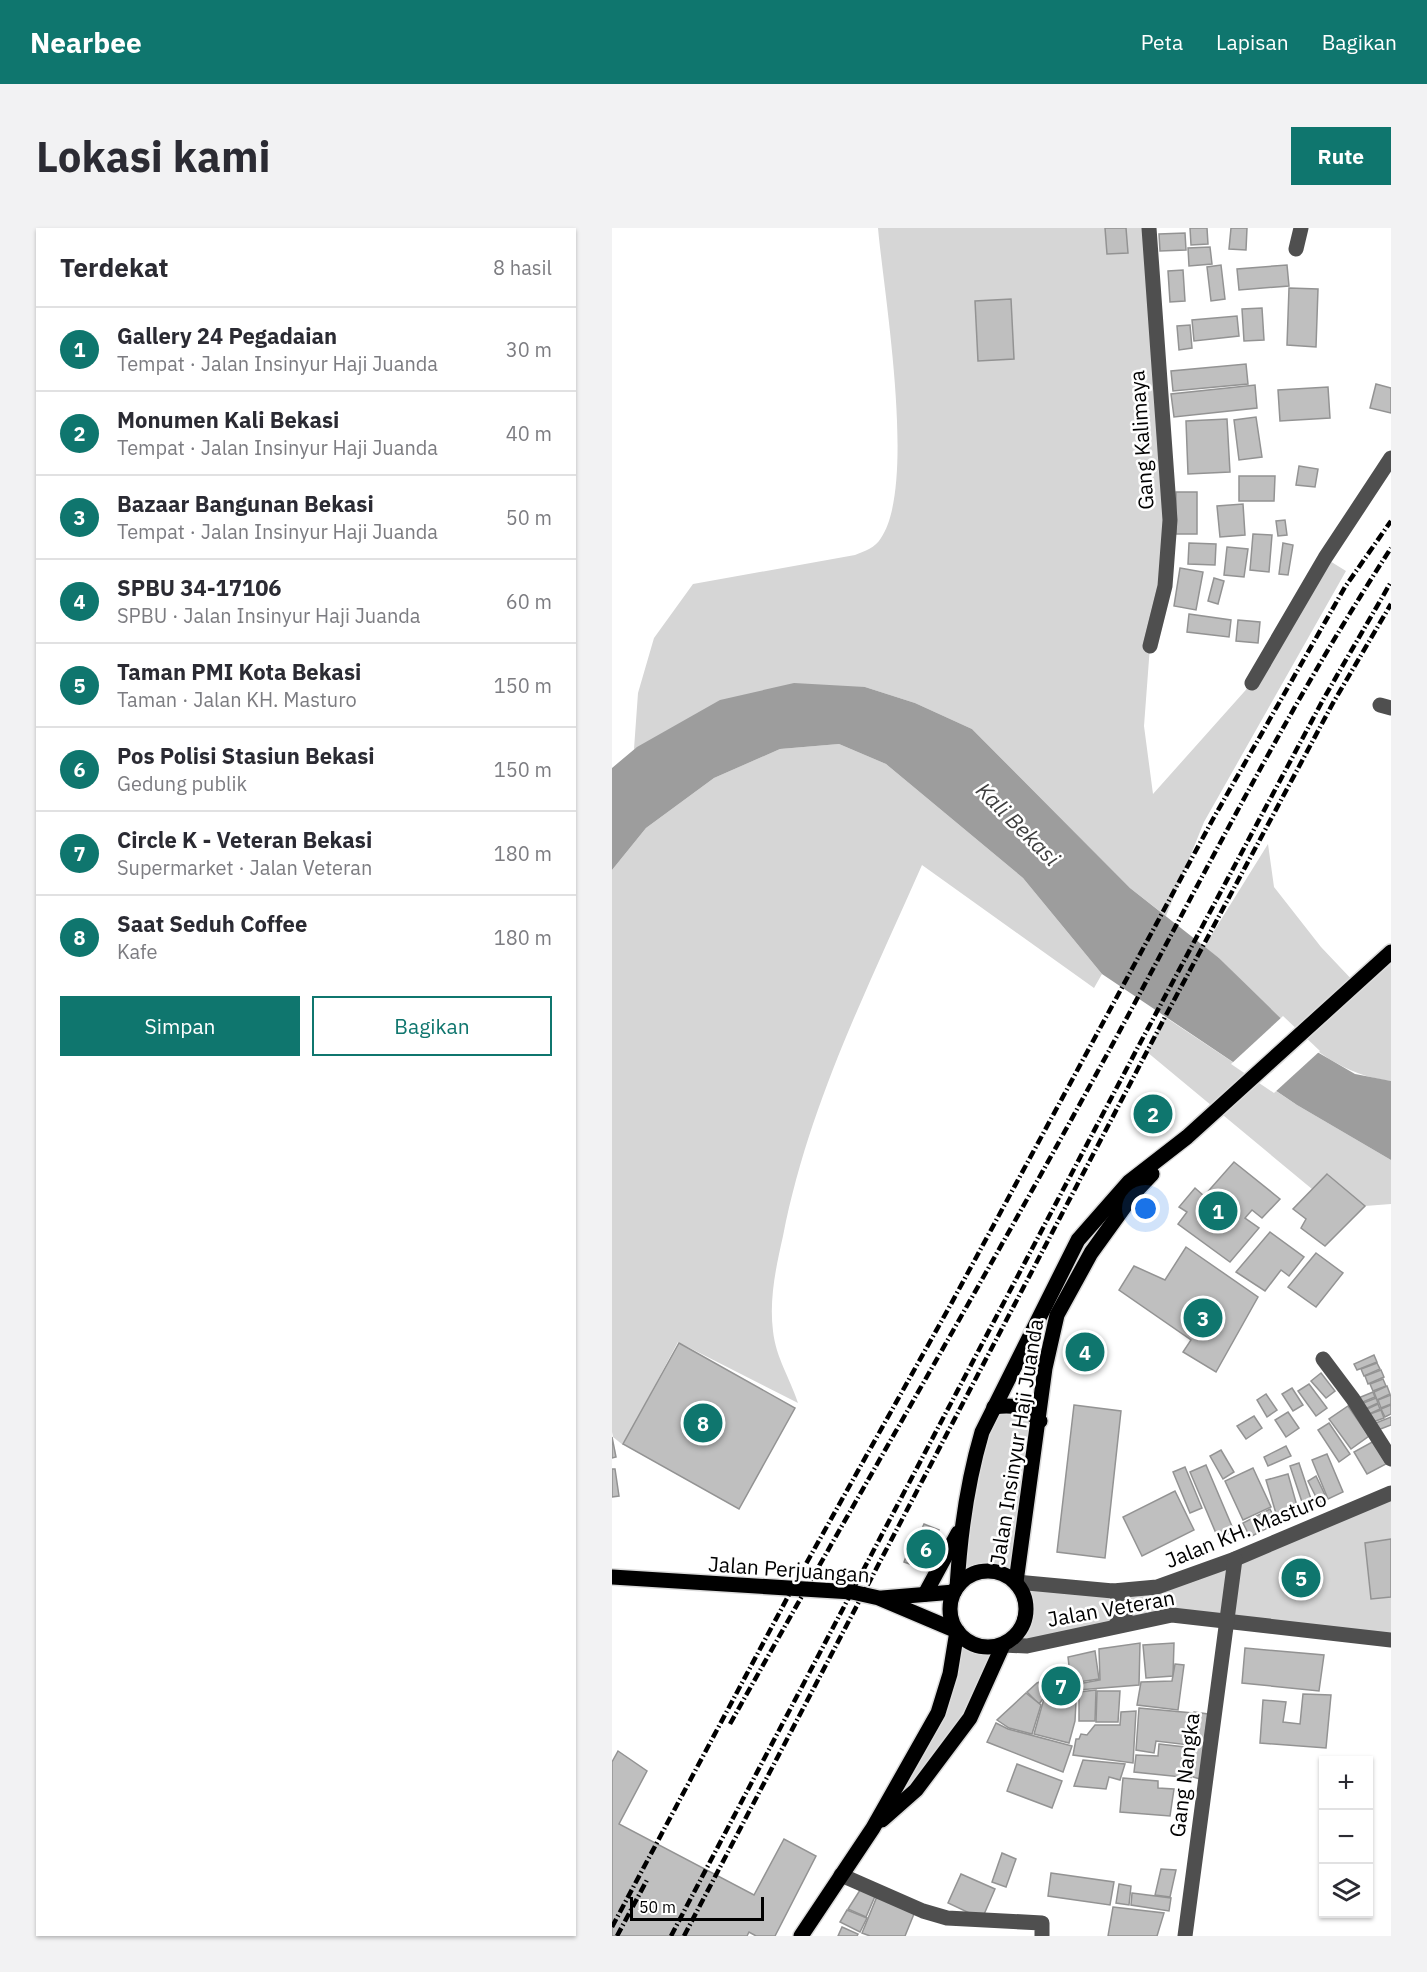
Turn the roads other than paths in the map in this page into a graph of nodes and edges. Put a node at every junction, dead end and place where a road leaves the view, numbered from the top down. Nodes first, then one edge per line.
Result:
1 (1149, 228) edge
2 (1300, 228) edge
3 (1296, 249) dead end
4 (1391, 458) edge
5 (1150, 646) dead end
6 (1252, 682) dead end
7 (1391, 952) edge
8 (1188, 1137) junction
9 (1323, 1359) dead end
10 (994, 1407) junction
11 (1040, 1420) junction
12 (1391, 1459) edge
13 (1391, 1493) edge
14 (961, 1527) junction
15 (1235, 1559) junction
16 (612, 1577) edge
17 (1016, 1582) junction
18 (956, 1589) junction
19 (1113, 1591) junction
20 (925, 1594) junction
21 (879, 1598) junction
22 (1227, 1620) junction
23 (1115, 1626) junction
24 (957, 1631) junction
25 (1391, 1640) edge
26 (1003, 1645) junction
27 (873, 1828) junction
28 (841, 1875) junction
29 (801, 1936) edge
30 (1042, 1936) edge
31 (1185, 1936) edge

1 - 5 street, Gang Kalimaya
2 - 3 street
4 - 6 street
7 - 8 main road, Jalan Insinyur Haji Juanda
8 - 10 main road, Jalan Insinyur Haji Juanda
8 - 11 main road, Jalan Insinyur Haji Juanda
9 - 12 street
10 - 11 main road
10 - 14 main road, Jalan Insinyur Haji Juanda
11 - 17 main road, Jalan Insinyur Haji Juanda
13 - 15 street, Jalan KH. Masturo
14 - 18 main road, Jalan Insinyur Haji Juanda
14 - 20 main road
15 - 19 street, Jalan KH. Masturo
15 - 22 street
16 - 21 main road, Jalan Perjuangan
17 - 18 main road
17 - 19 street, Jalan KH. Masturo
17 - 26 main road
18 - 20 main road
18 - 24 main road
19 - 23 street
20 - 21 main road
21 - 24 main road, Jalan Perjuangan
22 - 23 street, Jalan Veteran
22 - 25 street, Jalan Veteran
22 - 31 street, Gang Nangka
23 - 26 street, Jalan Veteran
24 - 26 main road
24 - 27 main road
26 - 27 main road
27 - 28 main road
28 - 29 main road
28 - 30 street

